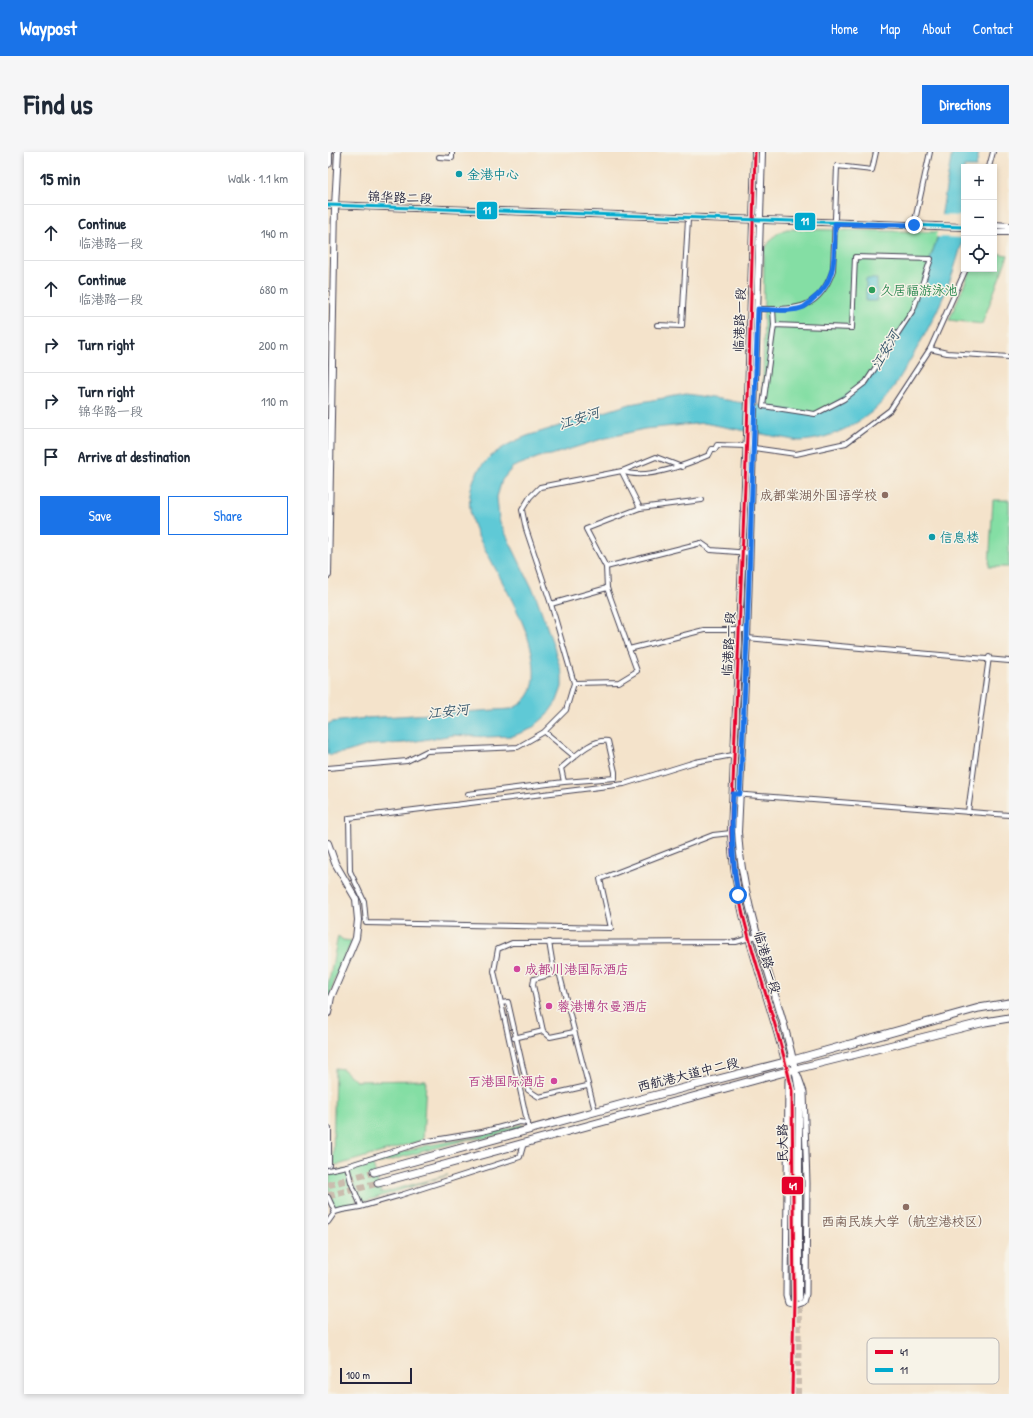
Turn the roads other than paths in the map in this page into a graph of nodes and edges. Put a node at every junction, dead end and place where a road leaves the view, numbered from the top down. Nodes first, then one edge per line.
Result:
1 (328, 152) edge
2 (338, 152) edge
3 (452, 152) edge
4 (755, 152) edge
5 (762, 152) edge
6 (876, 152) edge
7 (930, 152) edge
8 (993, 152) edge
9 (439, 157) dead end
10 (328, 163) edge
11 (991, 164) edge
12 (331, 206) edge
13 (688, 218) junction
14 (753, 219) junction
15 (760, 219) junction
16 (835, 224) junction
17 (914, 225) junction
18 (997, 225) edge
19 (1009, 226) edge
20 (961, 227) edge
21 (997, 232) edge
22 (1009, 232) edge
23 (965, 272) edge
24 (758, 309) junction
25 (773, 309) junction
26 (774, 325) junction
27 (657, 326) dead end
28 (930, 349) junction
29 (1009, 357) edge
30 (746, 446) junction
31 (754, 448) junction
32 (682, 467) junction
33 (622, 472) junction
34 (702, 500) dead end
35 (640, 508) junction
36 (742, 552) junction
37 (750, 553) junction
38 (606, 568) junction
39 (328, 574) edge
40 (607, 588) junction
41 (552, 604) junction
42 (740, 629) junction
43 (747, 630) junction
44 (747, 638) junction
45 (629, 649) junction
46 (989, 658) junction
47 (1009, 661) edge
48 (574, 683) junction
49 (544, 732) junction
50 (734, 755) junction
51 (575, 757) junction
52 (328, 768) edge
53 (564, 782) junction
54 (468, 794) dead end
55 (733, 794) junction
56 (740, 794) junction
57 (968, 812) junction
58 (1009, 815) edge
59 (731, 833) junction
60 (328, 843) edge
61 (757, 936) junction
62 (750, 939) junction
63 (549, 942) junction
64 (558, 972) junction
65 (501, 1003) junction
66 (1009, 1003) edge
67 (328, 1013) edge
68 (1009, 1018) edge
69 (543, 1031) junction
70 (574, 1032) junction
71 (516, 1038) junction
72 (509, 1039) junction
73 (790, 1061) junction
74 (792, 1070) junction
75 (587, 1086) junction
76 (595, 1111) junction
77 (529, 1126) junction
78 (328, 1129) edge
79 (524, 1143) junction
80 (328, 1164) edge
81 (347, 1166) junction
82 (328, 1170) edge
83 (374, 1172) tunnel mouth
84 (378, 1183) tunnel mouth
85 (328, 1197) edge
86 (361, 1206) junction
87 (335, 1212) junction
88 (328, 1222) edge
89 (797, 1297) tunnel mouth

1 - 10 highway
2 - 12 main road
3 - 9 street
4 - 14 main road, 临港路一段
5 - 15 main road, 临港路一段
6 - 16 street
7 - 17 street
8 - 11 street
12 - 13 main road, 锦华路二段
12 - 39 main road
13 - 14 main road, 锦华路二段
13 - 27 street
14 - 15 main road, 锦华路二段
14 - 30 main road, 临港路一段
15 - 16 main road, 锦华路二段
15 - 24 main road, 临港路一段
16 - 17 main road, 锦华路二段
16 - 25 street
17 - 20 main road, 锦华路二段
18 - 19 main road
21 - 22 main road
23 - 28 street
24 - 25 street
24 - 31 main road, 临港路一段
25 - 26 street
26 - 26 street
28 - 29 street
28 - 31 street
30 - 32 street
30 - 36 main road, 临港路一段
31 - 37 main road, 临港路一段
32 - 33 street
32 - 33 street
33 - 35 street
33 - 41 street
34 - 35 street
35 - 38 street
36 - 37 street
36 - 38 street
36 - 42 main road, 临港路一段
37 - 43 main road, 临港路一段
38 - 40 street
40 - 41 street
40 - 45 street
41 - 48 street
42 - 43 street
42 - 45 street
42 - 50 main road, 临港路一段
43 - 44 main road, 临港路一段
44 - 46 street
44 - 56 main road, 临港路一段
45 - 48 street
46 - 47 street
46 - 57 street
48 - 49 street
49 - 51 street
49 - 52 street
50 - 55 main road, 临港路一段
50 - 59 street
51 - 53 street
51 - 53 street
53 - 54 street
55 - 56 street
55 - 59 main road, 临港路一段
56 - 57 street
56 - 61 main road, 临港路一段
57 - 58 street
59 - 62 main road, 临港路一段
60 - 67 main road
61 - 62 street
61 - 73 main road, 临港路一段
62 - 63 street
62 - 73 main road, 临港路一段
63 - 64 street
63 - 65 street
64 - 69 street
64 - 70 street
65 - 71 street
65 - 72 street
66 - 73 main road, 西航港大道中二段
68 - 74 main road
69 - 70 street
69 - 71 street
70 - 75 street
71 - 72 street
71 - 75 street
72 - 77 street
73 - 74 main road, 民大路
73 - 76 main road, 西航港大道中二段
74 - 74 street
74 - 79 main road
74 - 89 main road, 民大路
75 - 76 street
76 - 77 main road, 西航港大道中二段
77 - 81 street
77 - 83 main road, 西航港大道中二段
78 - 80 main road
79 - 84 main road
79 - 86 street
81 - 82 street
81 - 86 street
85 - 87 street
86 - 87 street
87 - 88 street

